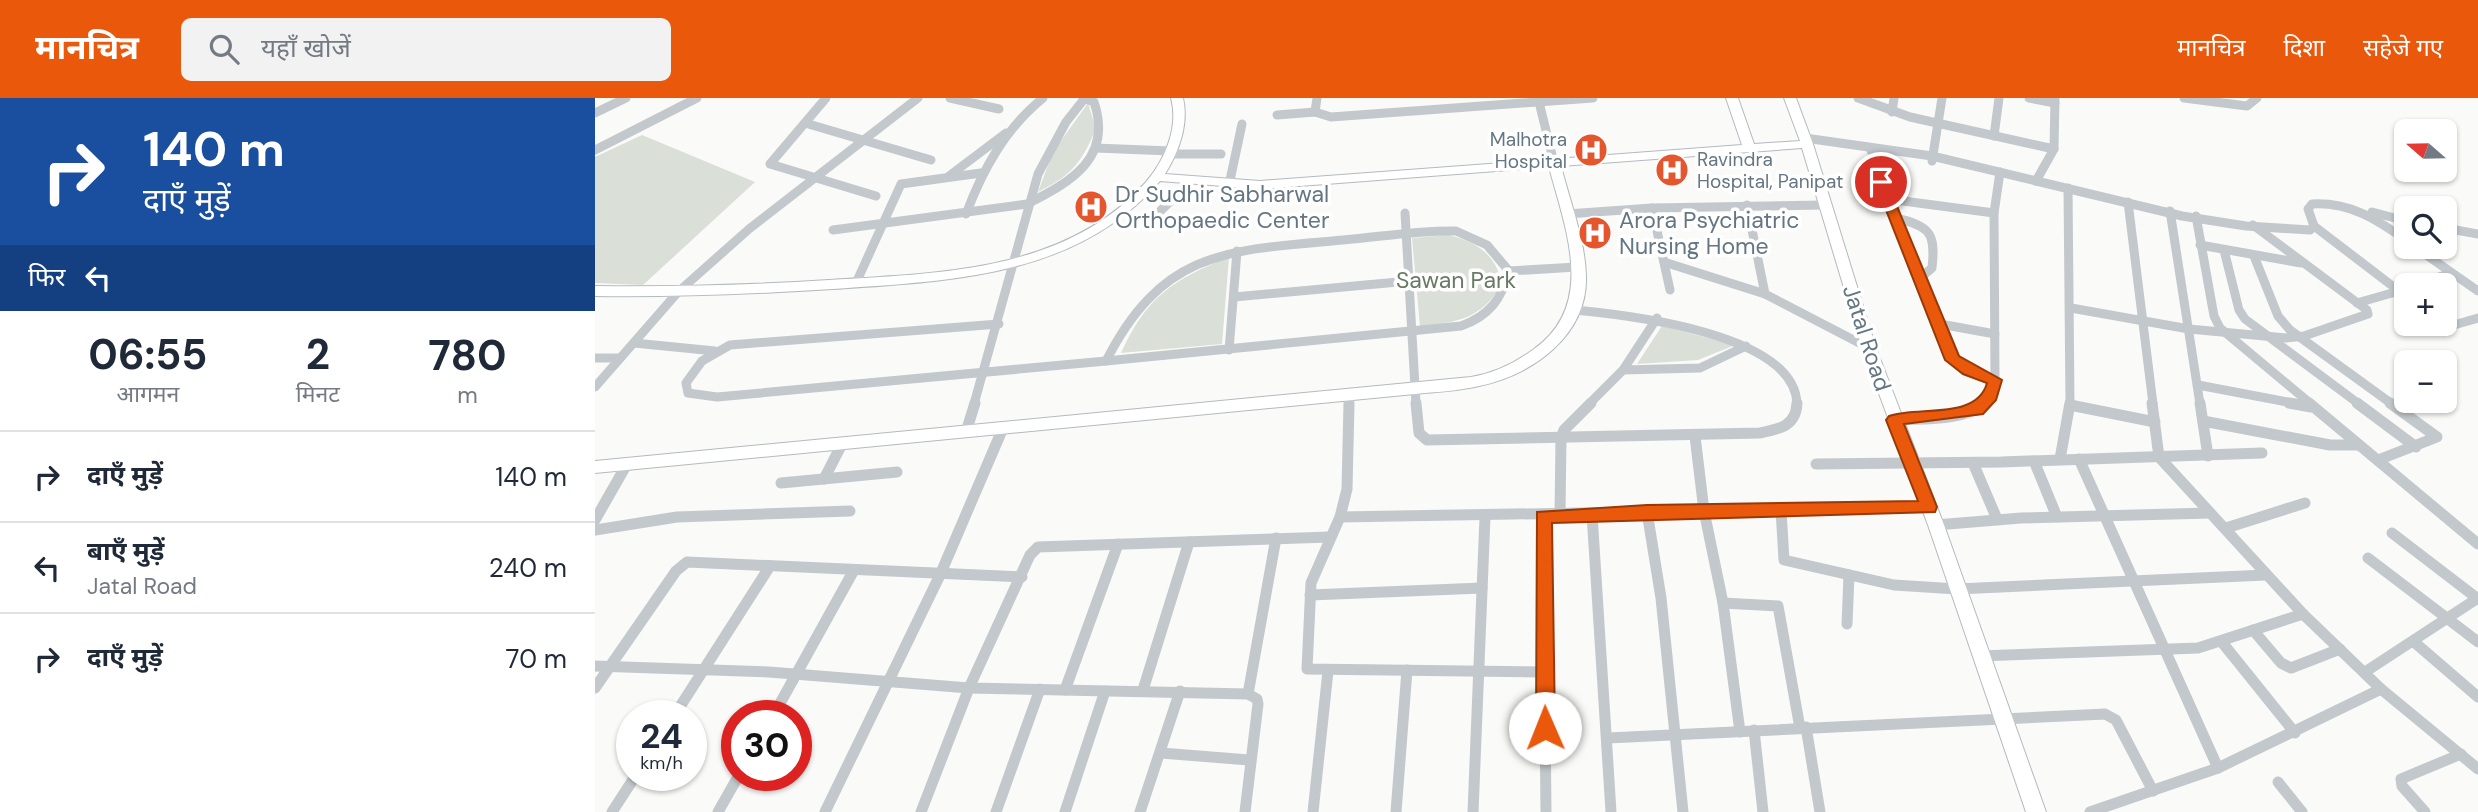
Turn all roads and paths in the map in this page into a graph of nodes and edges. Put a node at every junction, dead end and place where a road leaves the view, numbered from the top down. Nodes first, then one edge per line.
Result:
1 (625, 98) edge
2 (697, 98) edge
3 (825, 98) edge
4 (918, 98) edge
5 (950, 98) edge
6 (1043, 98) edge
7 (1085, 98) edge
8 (1177, 98) edge
9 (1317, 98) edge
10 (1593, 98) edge
11 (1732, 98) edge
12 (1790, 98) edge
13 (1858, 98) edge
14 (1894, 98) edge
15 (1942, 98) edge
16 (1999, 98) edge
17 (2029, 98) edge
18 (2184, 98) edge
19 (2257, 98) edge
20 (1539, 100) edge
21 (2055, 100) edge
22 (999, 108) dead end
23 (1315, 112) junction
24 (1892, 112) junction
25 (595, 113) edge
26 (1277, 115) dead end
27 (805, 123) junction
28 (1242, 124) dead end
29 (1939, 124) junction
30 (1009, 131) junction
31 (1994, 136) junction
32 (861, 141) junction
33 (1806, 141) junction
34 (1095, 148) junction
35 (1749, 148) junction
36 (2054, 149) junction
37 (595, 150) edge
38 (1871, 150) junction
39 (1171, 152) junction
40 (1221, 154) dead end
41 (1932, 158) junction
42 (931, 160) dead end
43 (1554, 163) junction
44 (1998, 172) junction
45 (981, 173) junction
46 (950, 176) junction
47 (1158, 177) junction
48 (812, 178) junction
49 (1192, 180) junction
50 (2036, 181) junction
51 (1229, 185) junction
52 (2068, 188) junction
53 (876, 196) dead end
54 (1888, 199) junction
55 (2128, 202) junction
56 (1027, 204) junction
57 (1747, 205) junction
58 (1825, 205) junction
59 (1652, 208) junction
60 (2363, 210) junction
61 (2170, 211) junction
62 (1405, 213) dead end
63 (1994, 213) junction
64 (966, 214) junction
65 (1567, 214) junction
66 (2196, 216) junction
67 (2394, 218) edge
68 (1896, 219) junction
69 (885, 223) junction
70 (1146, 225) dead end
71 (2253, 225) junction
72 (2313, 226) junction
73 (833, 230) dead end
74 (2457, 230) edge
75 (2394, 232) edge
76 (2478, 234) edge
77 (1405, 235) junction
78 (2200, 245) junction
79 (2224, 250) junction
80 (1237, 251) junction
81 (2254, 256) junction
82 (2432, 259) edge
83 (1664, 262) junction
84 (1013, 264) junction
85 (2305, 264) junction
86 (1577, 267) junction
87 (1509, 271) junction
88 (2451, 272) joint
89 (1920, 278) junction
90 (1409, 281) junction
91 (856, 283) junction
92 (2394, 284) edge
93 (1670, 290) dead end
94 (595, 291) edge
95 (2478, 291) edge
96 (678, 292) junction
97 (2394, 293) edge
98 (1765, 294) junction
99 (1234, 297) junction
100 (2357, 303) junction
101 (2071, 308) junction
102 (1575, 310) junction
103 (1657, 318) junction
104 (2478, 318) edge
105 (2142, 321) junction
106 (999, 324) junction
107 (1940, 324) junction
108 (2457, 324) edge
109 (2189, 329) junction
110 (1412, 332) junction
111 (1995, 334) junction
112 (2225, 334) junction
113 (2265, 336) junction
114 (2297, 337) junction
115 (634, 343) junction
116 (1746, 346) junction
117 (1869, 348) junction
118 (1230, 350) junction
119 (715, 351) junction
120 (595, 358) edge
121 (620, 358) junction
122 (1106, 361) junction
123 (1623, 370) junction
124 (983, 373) junction
125 (1995, 380) junction
126 (2198, 385) junction
127 (595, 387) edge
128 (1415, 389) junction
129 (1349, 395) junction
130 (2070, 405) junction
131 (2314, 408) junction
132 (1894, 420) junction
133 (2203, 421) junction
134 (2155, 422) junction
135 (1003, 428) junction
136 (966, 432) junction
137 (1695, 436) junction
138 (1561, 438) junction
139 (842, 444) junction
140 (2358, 445) junction
141 (2416, 447) junction
142 (2262, 453) dead end
143 (2208, 456) junction
144 (2159, 457) junction
145 (2080, 459) junction
146 (2060, 460) junction
147 (2378, 460) junction
148 (2034, 461) junction
149 (1973, 463) junction
150 (627, 464) junction
151 (1816, 464) dead end
152 (1911, 464) junction
153 (595, 467) edge
154 (897, 472) dead end
155 (824, 479) junction
156 (781, 483) dead end
157 (2305, 503) dead end
158 (1929, 507) junction
159 (1781, 510) junction
160 (851, 511) dead end
161 (1704, 511) junction
162 (1647, 512) junction
163 (2210, 513) junction
164 (1592, 514) junction
165 (1560, 515) junction
166 (2107, 516) junction
167 (1340, 517) junction
168 (1485, 517) junction
169 (1543, 517) junction
170 (2057, 517) junction
171 (1997, 519) junction
172 (595, 520) edge
173 (1936, 525) junction
174 (2226, 528) junction
175 (595, 530) edge
176 (2392, 533) dead end
177 (1330, 537) junction
178 (1276, 538) junction
179 (1189, 542) junction
180 (1118, 544) junction
181 (2478, 544) edge
182 (2368, 558) dead end
183 (769, 566) junction
184 (854, 570) junction
185 (940, 575) junction
186 (1849, 575) junction
187 (2266, 575) junction
188 (1022, 577) junction
189 (2136, 580) junction
190 (1482, 588) junction
191 (1957, 589) junction
192 (1310, 595) junction
193 (2478, 598) edge
194 (1723, 603) junction
195 (2303, 614) junction
196 (2449, 619) junction
197 (1846, 624) dead end
198 (2253, 630) junction
199 (2221, 641) junction
200 (2413, 641) junction
201 (2478, 642) edge
202 (2340, 649) junction
203 (2165, 651) junction
204 (1980, 656) junction
205 (595, 666) edge
206 (610, 667) junction
207 (704, 670) junction
208 (1407, 670) junction
209 (1328, 671) junction
210 (1478, 671) junction
211 (1545, 672) junction
212 (2365, 673) junction
213 (797, 675) junction
214 (890, 681) junction
215 (595, 688) edge
216 (969, 688) junction
217 (1040, 689) junction
218 (2381, 689) junction
219 (1065, 690) junction
220 (1143, 690) junction
221 (1105, 691) junction
222 (1180, 691) junction
223 (1248, 694) junction
224 (2478, 697) edge
225 (684, 700) edge
226 (782, 700) edge
227 (2003, 717) junction
228 (1803, 728) junction
229 (1747, 731) junction
230 (1675, 733) junction
231 (2295, 733) junction
232 (1608, 738) junction
233 (1161, 752) junction
234 (2461, 754) junction
235 (1249, 760) junction
236 (2218, 768) junction
237 (2478, 769) edge
238 (2278, 782) dead end
239 (626, 791) edge
240 (730, 791) edge
241 (2153, 791) junction
242 (2417, 810) edge
243 (612, 812) edge
244 (718, 812) edge
245 (825, 812) edge
246 (921, 812) edge
247 (996, 812) edge
248 (1065, 812) edge
249 (1140, 812) edge
250 (1245, 812) edge
251 (1313, 812) edge
252 (1397, 812) edge
253 (1473, 812) edge
254 (1546, 812) edge
255 (1611, 812) edge
256 (1683, 812) edge
257 (1763, 812) edge
258 (1820, 812) edge
259 (2036, 812) edge
260 (2090, 812) edge
261 (2302, 812) edge

1 - 25 street
2 - 37 street
3 - 27 street
4 - 32 street
5 - 22 street
6 - 30 street
7 - 34 street
7 - 56 street
8 - 39 street
9 - 23 street
10 - 20 street
11 - 35 street
12 - 33 street, Jatal Road
13 - 24 street
14 - 24 street
15 - 29 street
16 - 31 street
17 - 21 street
18 - 19 street
20 - 23 street
20 - 43 street
21 - 36 street
23 - 26 street
24 - 29 street
27 - 32 street
27 - 48 street
28 - 51 street
29 - 31 street
29 - 41 street
30 - 45 street
30 - 46 street
31 - 36 street
32 - 42 street
32 - 48 street
33 - 35 street
33 - 38 street
33 - 41 street
33 - 58 street, Jatal Road
34 - 39 street
34 - 56 street
35 - 43 street
36 - 50 street
38 - 41 street
38 - 54 street
39 - 40 street
39 - 47 street
41 - 44 street
43 - 51 street
43 - 65 street
44 - 50 street
44 - 63 street
45 - 46 street
45 - 64 street
46 - 69 street
47 - 49 street
47 - 84 street
48 - 53 street
48 - 96 street
49 - 51 street
49 - 70 street
50 - 52 street
52 - 55 street
52 - 101 street
54 - 63 street
54 - 68 street
55 - 61 street
55 - 105 street
56 - 64 street
56 - 84 street
57 - 58 street
57 - 59 street
57 - 98 street
58 - 117 street, Jatal Road
59 - 65 street
59 - 83 street
60 - 67 street
60 - 72 street
60 - 75 street
61 - 66 street
61 - 109 street
62 - 77 street
63 - 111 street
64 - 69 street
65 - 86 street
66 - 71 street
66 - 78 street
68 - 89 street
68 - 89 street
69 - 73 street
69 - 91 street
71 - 72 street
71 - 85 street
72 - 92 street
74 - 76 street
77 - 80 street
77 - 87 street
77 - 90 street
78 - 79 street
78 - 112 street
79 - 81 street
79 - 113 street
80 - 99 street
80 - 122 street
81 - 85 street
81 - 114 street
82 - 88 street
83 - 93 street
83 - 98 street
84 - 91 street
84 - 106 street
85 - 100 street
86 - 87 street
86 - 102 street
87 - 110 street
88 - 95 street
89 - 107 street
90 - 99 street
90 - 110 street
91 - 96 street
94 - 96 street
96 - 115 street
97 - 100 street
98 - 117 street
99 - 118 street
100 - 114 street
101 - 105 street
101 - 130 street
102 - 103 street
102 - 128 street
103 - 116 street
103 - 123 street
104 - 108 street
105 - 109 street
105 - 134 street
106 - 119 street
106 - 124 street
107 - 111 street
107 - 125 street
109 - 112 street
109 - 126 street
110 - 118 street
110 - 128 street
111 - 125 street
112 - 113 street
112 - 131 street
113 - 114 street
113 - 141 street
114 - 141 street
115 - 119 street
115 - 121 street
116 - 123 street
116 - 137 street
117 - 132 street, Jatal Road
118 - 122 street
119 - 124 street
120 - 121 street
121 - 127 street
122 - 124 street
123 - 138 street
124 - 136 street
125 - 132 street
126 - 131 street
126 - 133 street
128 - 129 street
128 - 138 street
129 - 135 street
129 - 167 street
130 - 134 street
130 - 146 street
131 - 140 street
132 - 152 street, Jatal Road
133 - 140 street
133 - 143 street
134 - 144 street
135 - 136 street
135 - 185 street
136 - 139 street
137 - 138 street
137 - 161 street
138 - 165 street
139 - 150 street
139 - 155 street
140 - 147 street
141 - 147 street
142 - 143 street
143 - 144 street
144 - 145 street
144 - 163 street
145 - 146 street
145 - 166 street
146 - 148 street
147 - 181 street
148 - 149 street
148 - 170 street
149 - 152 street
149 - 171 street
150 - 153 street
150 - 172 street
151 - 152 street
152 - 158 street, Jatal Road
154 - 155 street
155 - 156 street
157 - 174 street
158 - 159 street
158 - 173 street, Jatal Road
159 - 161 street
159 - 186 street
160 - 175 street
161 - 162 street
161 - 194 street
162 - 164 street
162 - 230 street
163 - 166 street
163 - 174 street
164 - 165 street
164 - 232 street
165 - 169 street
166 - 170 street
166 - 189 street
167 - 168 street
167 - 177 street
168 - 169 street
168 - 190 street
169 - 211 street
170 - 171 street
171 - 173 street
173 - 191 street, Jatal Road
174 - 187 street
176 - 193 street
177 - 178 street
177 - 192 street
178 - 179 street
178 - 223 street
179 - 180 street
179 - 220 street
180 - 188 street
180 - 219 street
182 - 196 street
183 - 184 street
183 - 206 street
183 - 207 street
184 - 185 street
184 - 213 street
185 - 188 street
185 - 214 street
186 - 191 street
186 - 197 street
187 - 189 street
187 - 195 street
188 - 216 street
189 - 191 street
189 - 203 street
190 - 192 street
190 - 210 street
191 - 204 street, Jatal Road
192 - 209 street
193 - 196 street
194 - 228 street
194 - 229 street
195 - 198 street
195 - 202 street
196 - 200 street
196 - 201 street
198 - 199 street
198 - 202 street
199 - 203 street
199 - 231 street
200 - 212 street
200 - 224 street
202 - 212 street
203 - 204 street
203 - 236 street
204 - 227 street, Jatal Road
205 - 206 street
206 - 207 street
206 - 215 street
207 - 213 street
207 - 225 street
208 - 209 street
208 - 210 street
208 - 252 street
209 - 251 street
210 - 211 street
210 - 253 street
211 - 254 street
212 - 218 street
213 - 214 street
213 - 226 street
214 - 216 street
214 - 245 street
216 - 217 street
216 - 246 street
217 - 219 street
217 - 247 street
218 - 231 street
218 - 234 street
219 - 221 street
220 - 221 street
220 - 222 street
221 - 248 street
222 - 223 street
222 - 233 street
223 - 235 street
227 - 228 street
227 - 241 street
227 - 259 street, Jatal Road
228 - 229 street
228 - 258 street
229 - 230 street
229 - 257 street
230 - 232 street
230 - 256 street
231 - 236 street
232 - 255 street
233 - 235 street
233 - 249 street
234 - 237 street
234 - 242 street
235 - 250 street
236 - 241 street
238 - 261 street
239 - 243 street
240 - 244 street
241 - 260 street

